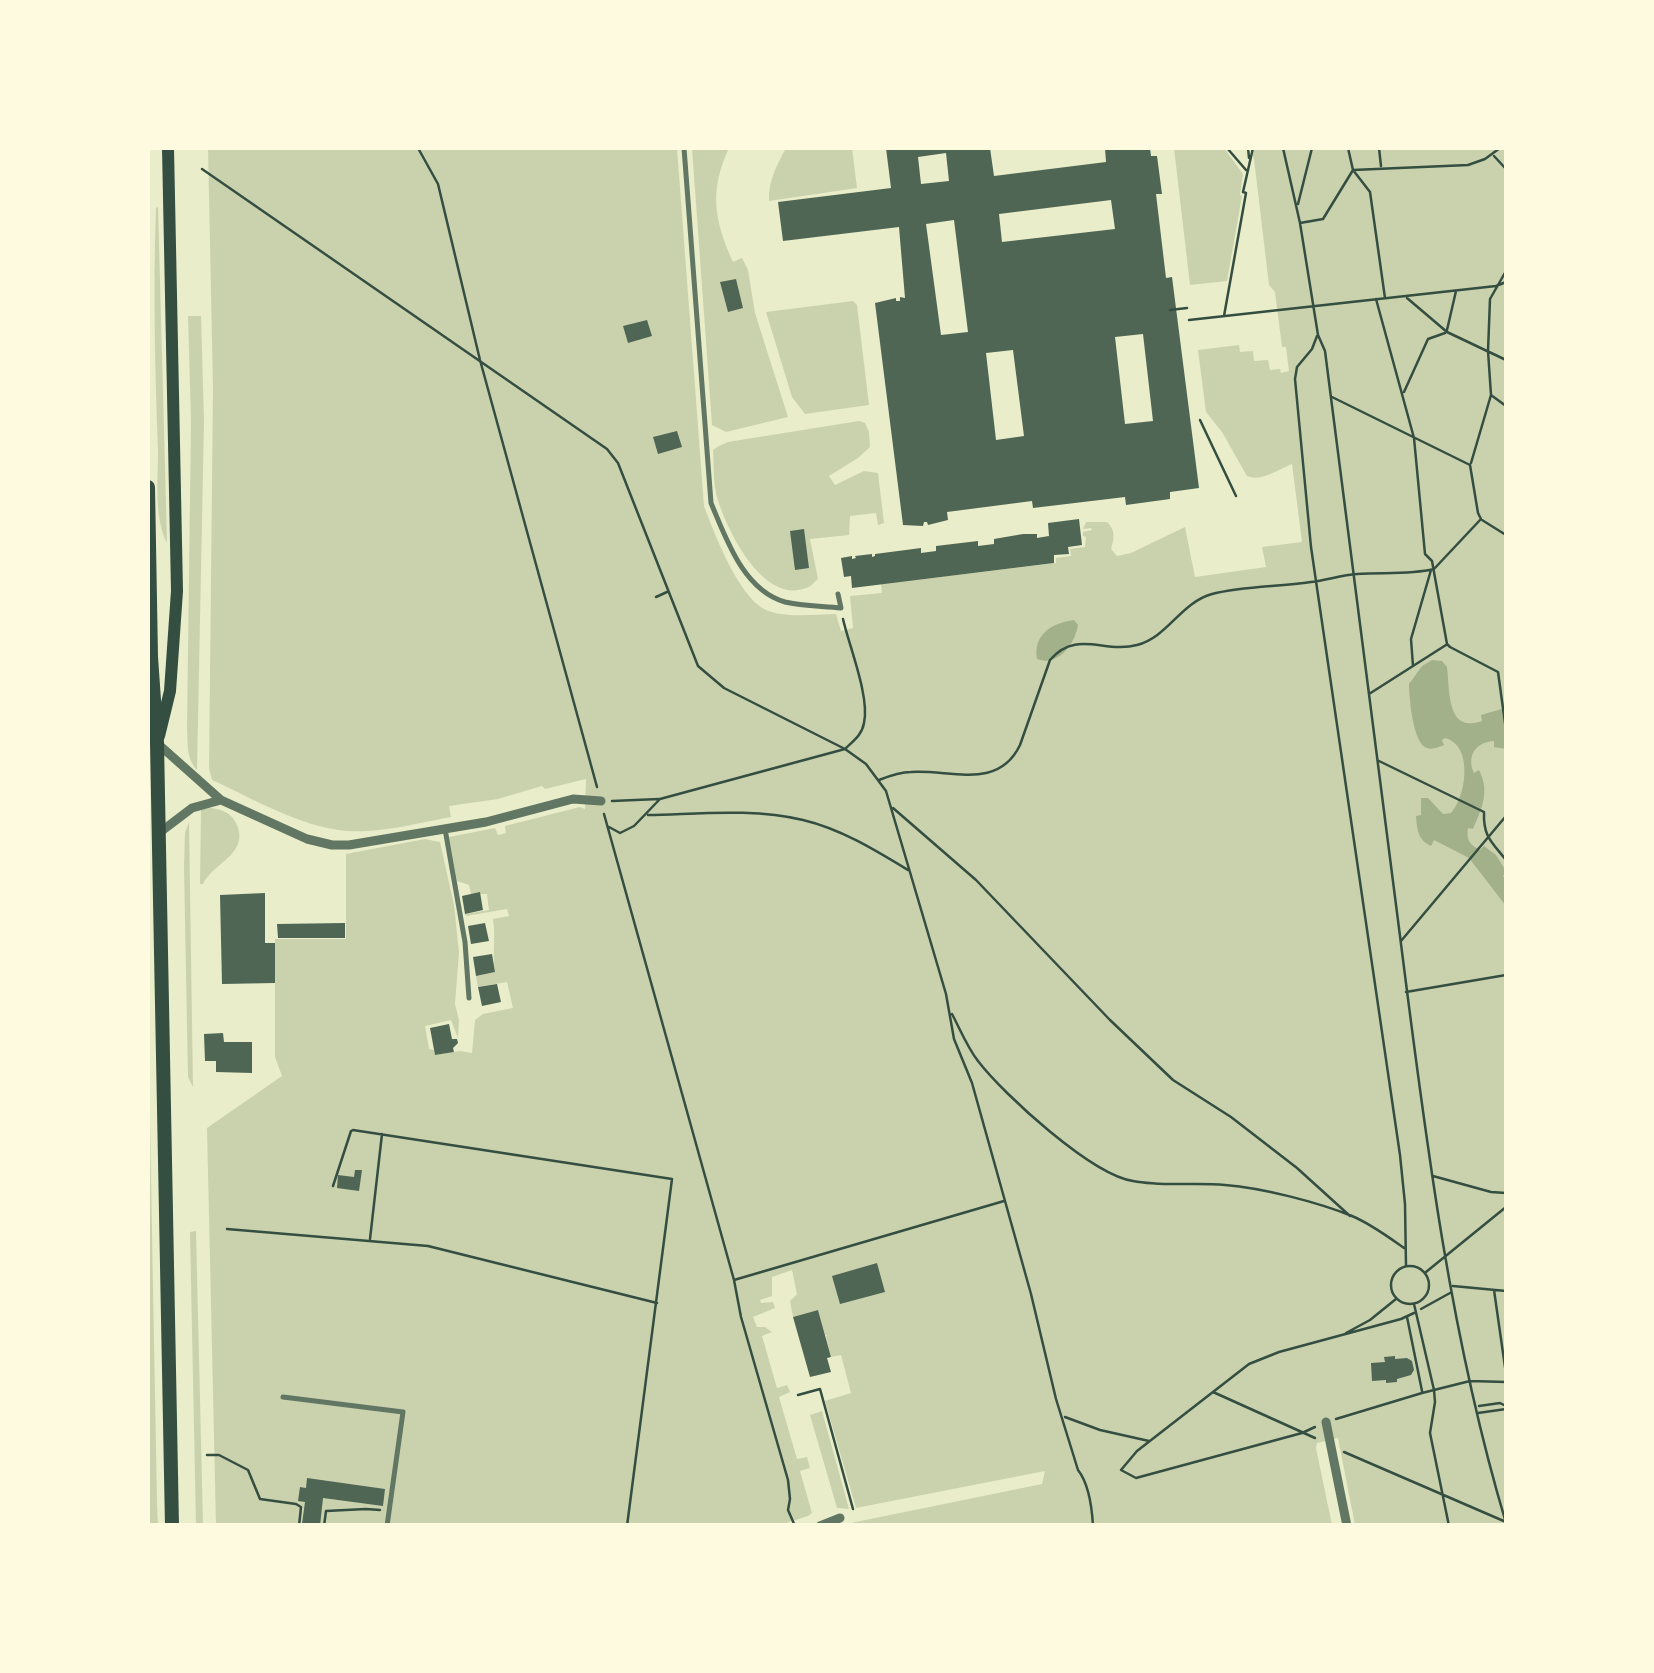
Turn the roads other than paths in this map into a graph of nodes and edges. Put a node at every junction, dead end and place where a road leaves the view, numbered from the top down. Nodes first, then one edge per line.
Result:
1 (168, 148) edge
2 (684, 148) edge
3 (148, 486) edge
4 (838, 594) dead end
5 (157, 743) junction
6 (222, 800) junction
7 (601, 802) road end
8 (445, 829) junction
9 (158, 833) junction
10 (469, 998) dead end
11 (283, 1397) dead end
12 (1326, 1422) road end
13 (840, 1518) dead end
14 (172, 1526) edge
15 (388, 1526) edge
16 (820, 1526) edge
17 (1347, 1526) edge

1 - 5 main road
2 - 4 lane
3 - 5 main road
5 - 6 street
5 - 9 main road
6 - 8 street
6 - 9 street
7 - 8 street
8 - 10 lane
9 - 14 main road
11 - 15 lane
12 - 17 street
13 - 16 street

